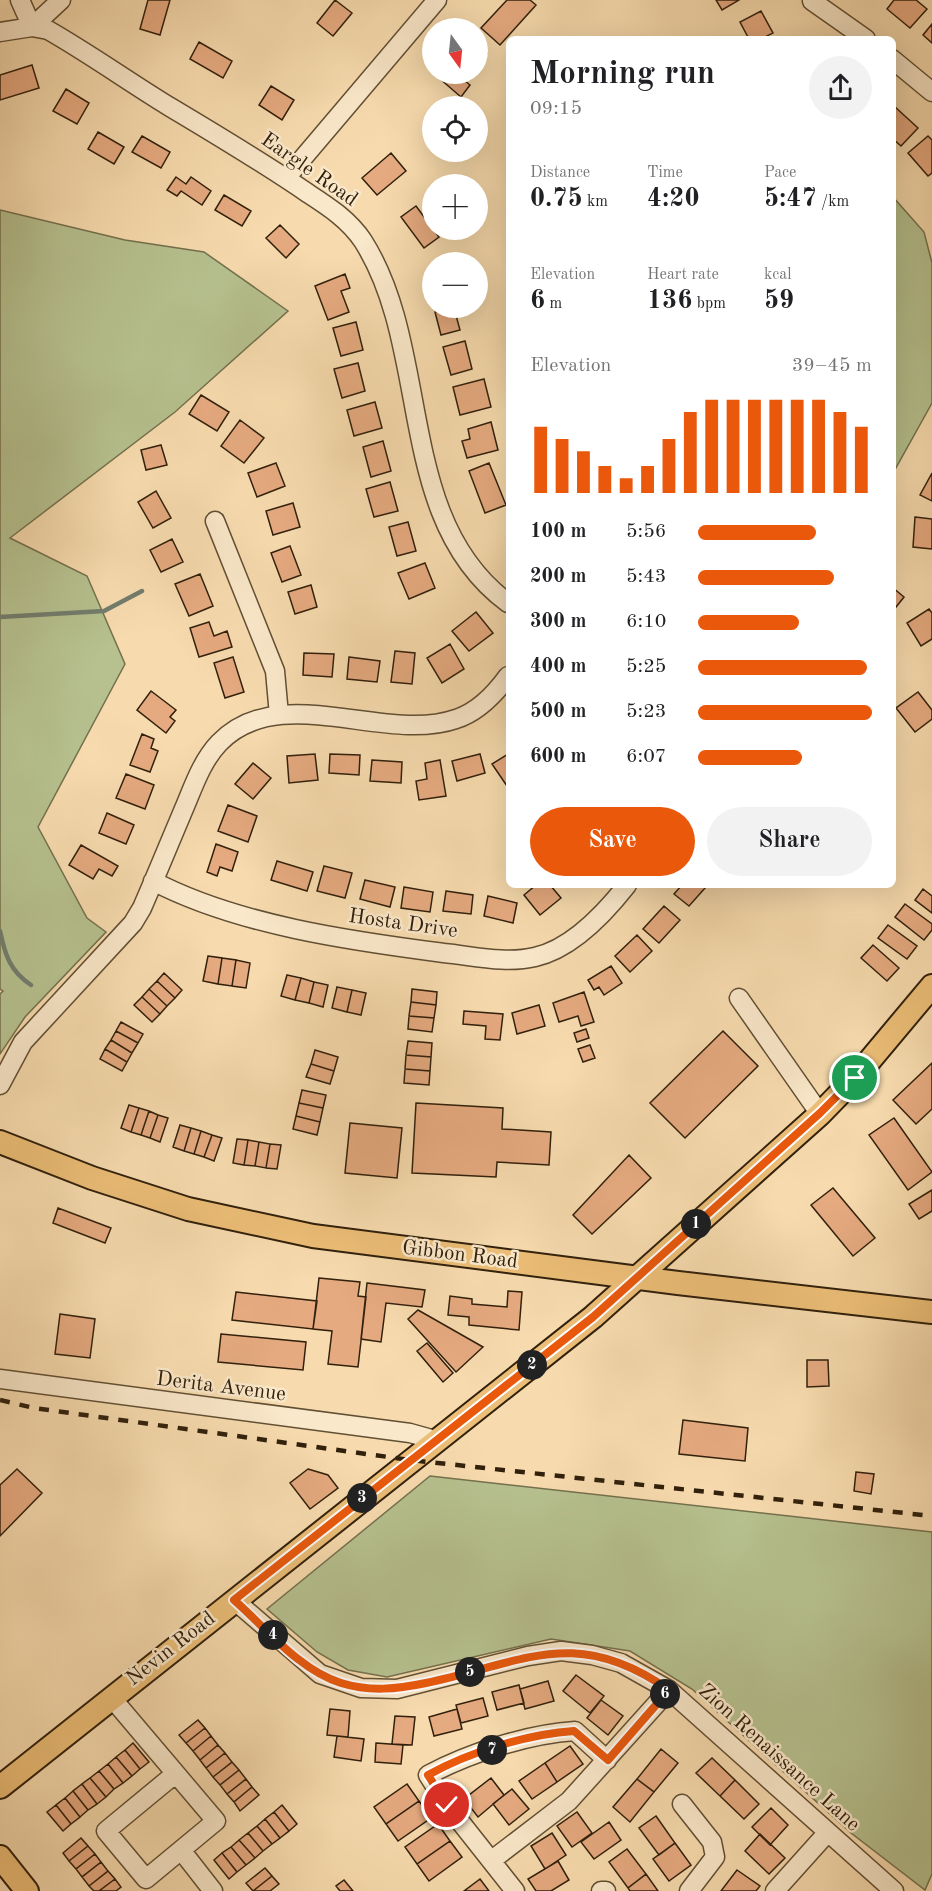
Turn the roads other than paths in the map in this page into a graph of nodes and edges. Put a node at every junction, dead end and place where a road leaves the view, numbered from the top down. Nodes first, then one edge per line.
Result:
1 (20, 0) edge
2 (61, 0) edge
3 (437, 0) edge
4 (812, 1) edge
5 (32, 27) junction
6 (0, 32) edge
7 (862, 36) edge
8 (896, 62) edge
9 (932, 92) edge
10 (286, 178) junction
11 (215, 521) dead end
12 (506, 601) edge
13 (506, 678) edge
14 (279, 715) junction
15 (153, 882) junction
16 (624, 888) edge
17 (932, 986) edge
18 (739, 998) dead end
19 (0, 1085) edge
20 (820, 1113) junction
21 (0, 1142) edge
22 (637, 1278) junction
23 (932, 1312) edge
24 (0, 1379) edge
25 (435, 1440) junction
26 (234, 1600) junction
27 (669, 1690) junction
28 (111, 1697) junction
29 (608, 1760) junction
30 (176, 1774) junction
31 (0, 1787) edge
32 (682, 1804) dead end
33 (828, 1832) junction
34 (181, 1850) junction
35 (0, 1857) edge
36 (492, 1860) junction
37 (27, 1891) edge
38 (213, 1891) edge
39 (515, 1891) edge
40 (601, 1891) edge
41 (606, 1891) edge
42 (689, 1891) edge
43 (775, 1891) edge
44 (894, 1891) edge

1 - 5 street
2 - 5 street
3 - 10 street
4 - 7 street
5 - 6 street
5 - 10 street, Eargle Road
8 - 9 street
10 - 12 street, Eargle Road
11 - 14 street
13 - 14 street
14 - 15 street
15 - 16 street, Hosta Drive
15 - 19 street
17 - 20 main road, Nevin Road
18 - 20 street
20 - 22 main road, Nevin Road
21 - 22 main road, Gibbon Road
22 - 23 main road, Gibbon Road
22 - 25 main road, Nevin Road
24 - 25 street, Derita Avenue
25 - 26 main road, Nevin Road
26 - 27 street, Zion Renaissance Lane
26 - 28 main road, Nevin Road
27 - 29 street
27 - 33 street, Zion Renaissance Lane
28 - 30 street
28 - 31 main road, Nevin Road
29 - 36 street
29 - 36 street
30 - 34 street
30 - 34 street
32 - 42 street
33 - 43 street
33 - 44 street, Zion Renaissance Lane
34 - 38 street
35 - 37 main road
36 - 39 street
40 - 41 street

